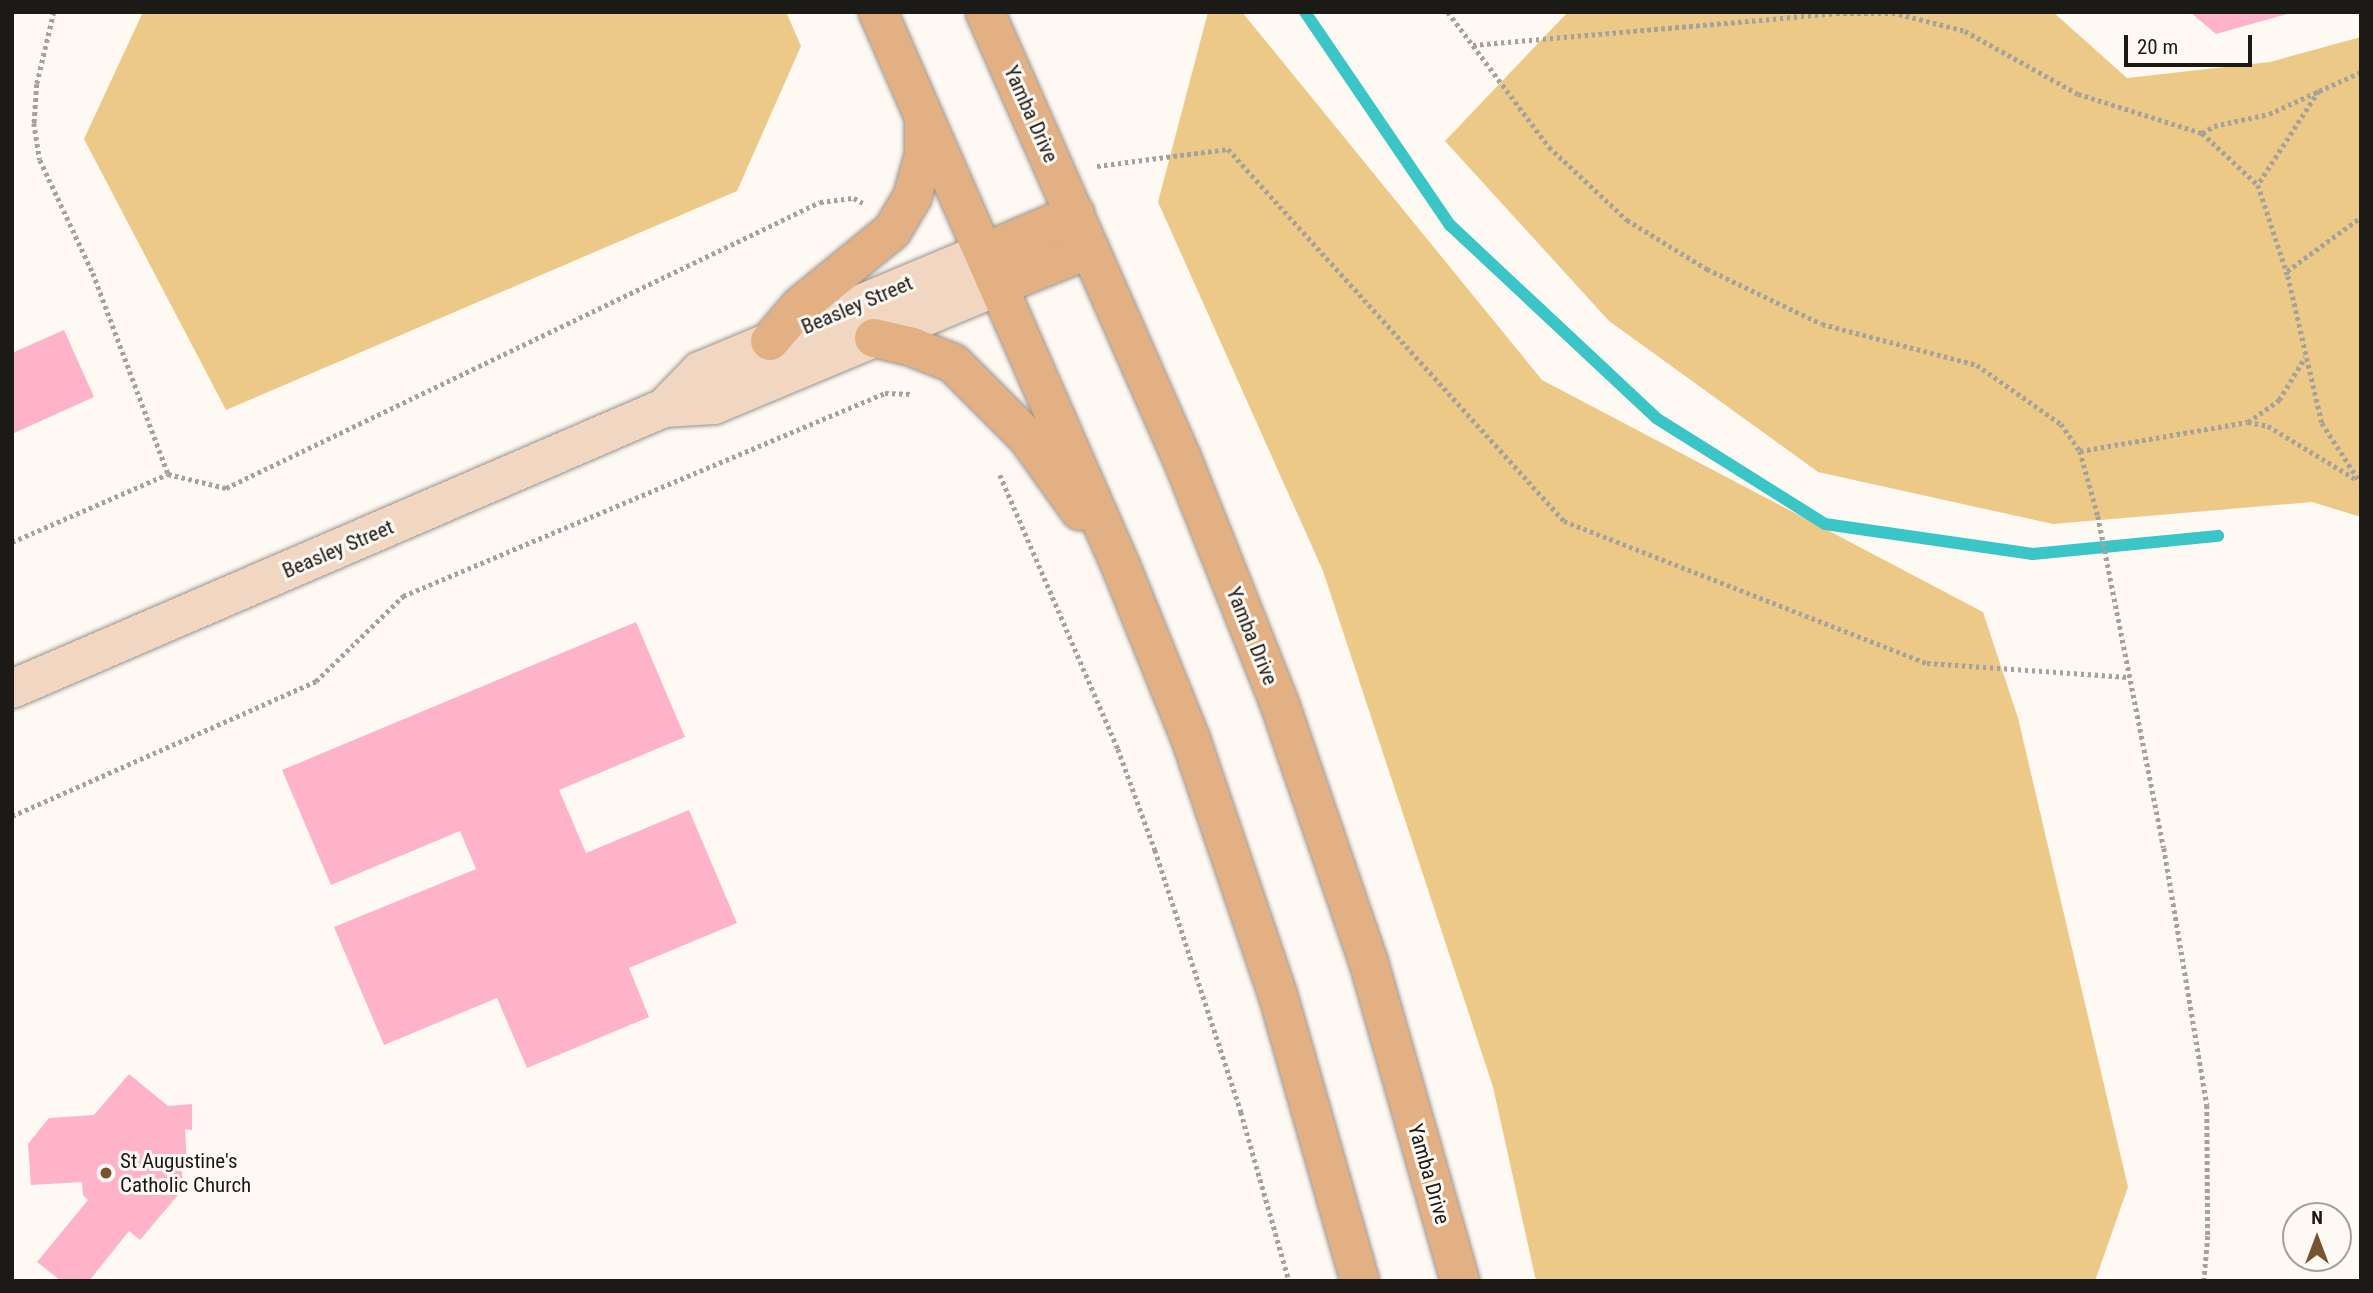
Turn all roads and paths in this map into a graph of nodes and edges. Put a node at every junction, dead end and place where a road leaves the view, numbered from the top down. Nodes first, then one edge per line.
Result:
1 (54, 12) edge
2 (878, 12) edge
3 (985, 12) edge
4 (1448, 12) edge
5 (1836, 13) edge
6 (1473, 45) junction
7 (2361, 72) edge
8 (2319, 91) junction
9 (924, 116) junction
10 (2202, 133) junction
11 (1100, 165) dead end
12 (2258, 185) junction
13 (1075, 214) junction
14 (2361, 217) edge
15 (896, 225) junction
16 (1090, 249) junction
17 (992, 269) junction
18 (2287, 271) junction
19 (874, 338) junction
20 (770, 341) junction
21 (2305, 356) junction
22 (960, 370) junction
23 (664, 408) junction
24 (2248, 422) junction
25 (2080, 451) junction
26 (997, 467) dead end
27 (169, 474) junction
28 (2360, 482) edge
29 (12, 542) edge
30 (1122, 569) junction
31 (2129, 677) junction
32 (12, 689) edge
33 (12, 816) edge
34 (1289, 1281) edge
35 (1360, 1281) edge
36 (1460, 1281) edge
37 (2204, 1281) edge

1 - 27 path
2 - 9 main road
3 - 13 main road, Yamba Drive
4 - 6 path
5 - 6 path
5 - 10 path
6 - 25 path
7 - 8 path
8 - 10 path
8 - 12 path
9 - 15 main road
9 - 17 main road
10 - 12 path
11 - 31 path
12 - 18 path
13 - 16 main road, Yamba Drive
13 - 17 main road
14 - 18 path
15 - 20 main road
15 - 27 path
16 - 17 main road
16 - 36 main road, Yamba Drive
17 - 19 main road, Beasley Street
17 - 20 main road, Beasley Street
17 - 30 main road
18 - 21 path
19 - 22 main road
19 - 23 main road, Beasley Street
20 - 23 main road, Beasley Street
21 - 24 path
21 - 28 path
22 - 30 main road
22 - 33 path
23 - 32 main road, Beasley Street
24 - 25 path
24 - 28 path
25 - 31 path
26 - 34 path
27 - 29 path
30 - 35 main road
31 - 37 path

